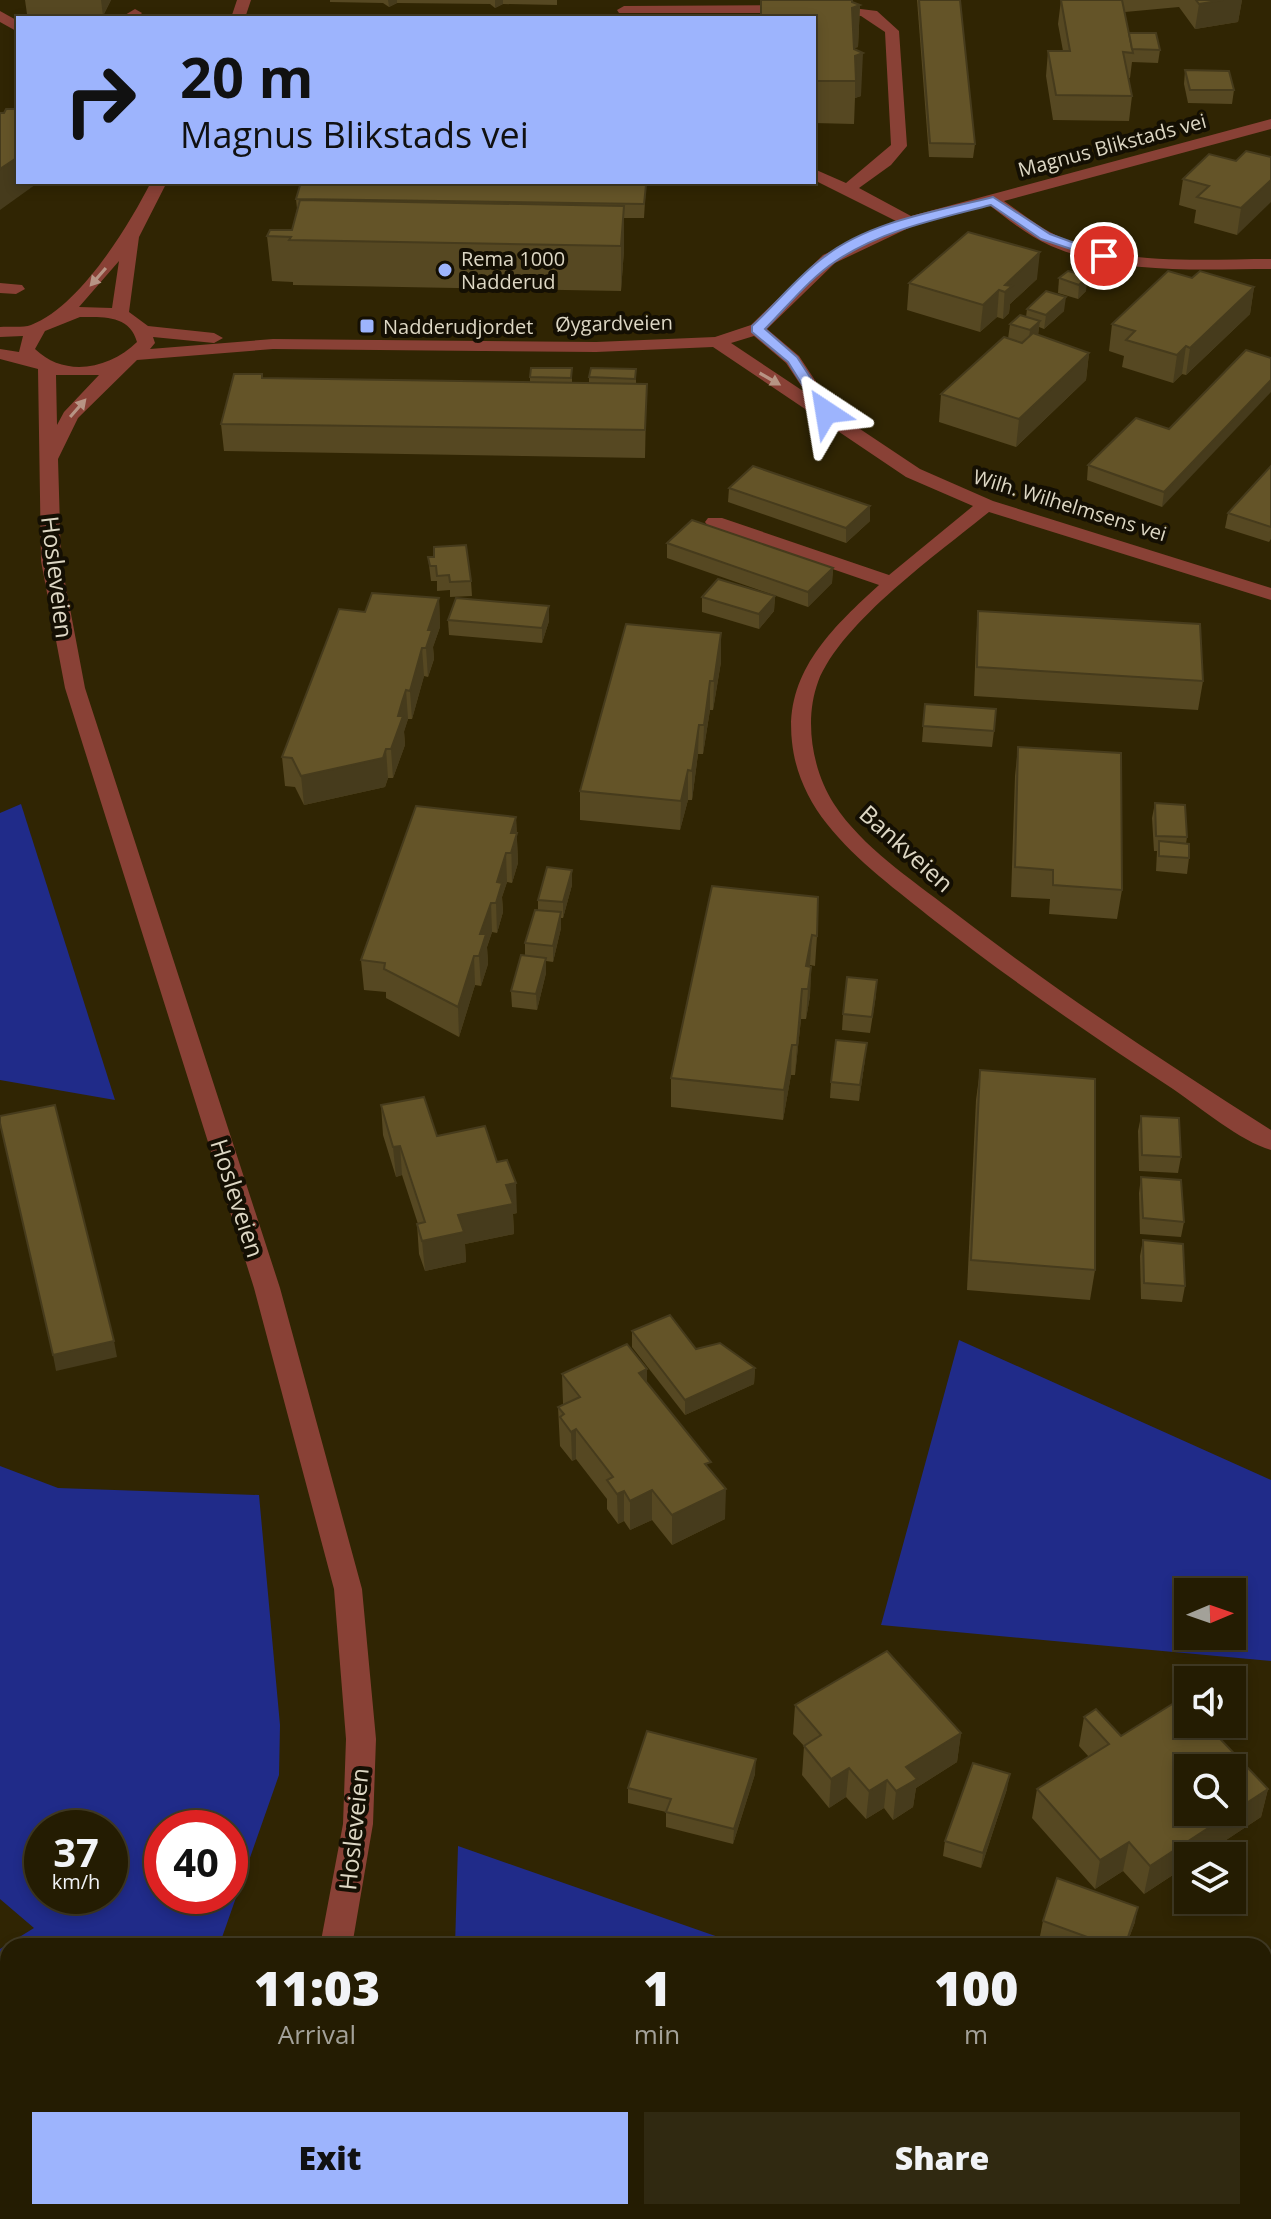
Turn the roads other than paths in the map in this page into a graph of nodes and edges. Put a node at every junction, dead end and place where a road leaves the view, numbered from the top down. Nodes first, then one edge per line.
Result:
1 (623, 9) edge
2 (1271, 124) edge
3 (816, 175) edge
4 (158, 184) edge
5 (849, 188) junction
6 (993, 201) junction
7 (909, 222) junction
8 (131, 237) junction
9 (1271, 264) edge
10 (120, 315) junction
11 (62, 316) junction
12 (757, 329) junction
13 (34, 330) junction
14 (145, 331) junction
15 (0, 332) edge
16 (717, 342) junction
17 (273, 344) junction
18 (0, 354) edge
19 (136, 355) junction
20 (40, 364) junction
21 (118, 366) junction
22 (826, 412) junction
23 (51, 459) junction
24 (986, 505) junction
25 (715, 522) dead end
26 (893, 583) junction
27 (1271, 594) edge
28 (1271, 1141) edge
29 (337, 1938) edge

1 - 5 street
2 - 6 street, Magnus Blikstads vei
3 - 5 street
4 - 8 street
5 - 7 street
6 - 7 street, Magnus Blikstads vei
6 - 9 street
7 - 12 street, Magnus Blikstads vei
8 - 10 street
8 -> 11 street
10 - 11 street
10 - 14 street
11 - 13 street
12 - 16 street, Magnus Blikstads vei
12 - 22 street, Wilh. Wilhelmsens vei
13 - 15 street
13 - 20 street, Hosleveien
14 - 17 street, Øygardveien
14 - 19 street
16 - 17 street, Øygardveien
16 -> 22 street, Wilh. Wilhelmsens vei
17 - 19 street, Øygardveien
18 - 20 street
19 - 21 street
20 - 21 street
20 - 23 street, Hosleveien
23 -> 21 street, Hosleveien
22 - 24 street, Wilh. Wilhelmsens vei
23 - 29 street, Hosleveien
24 - 26 street, Bankveien
24 - 27 street, Wilh. Wilhelmsens vei
25 - 26 street
26 - 28 street, Bankveien

